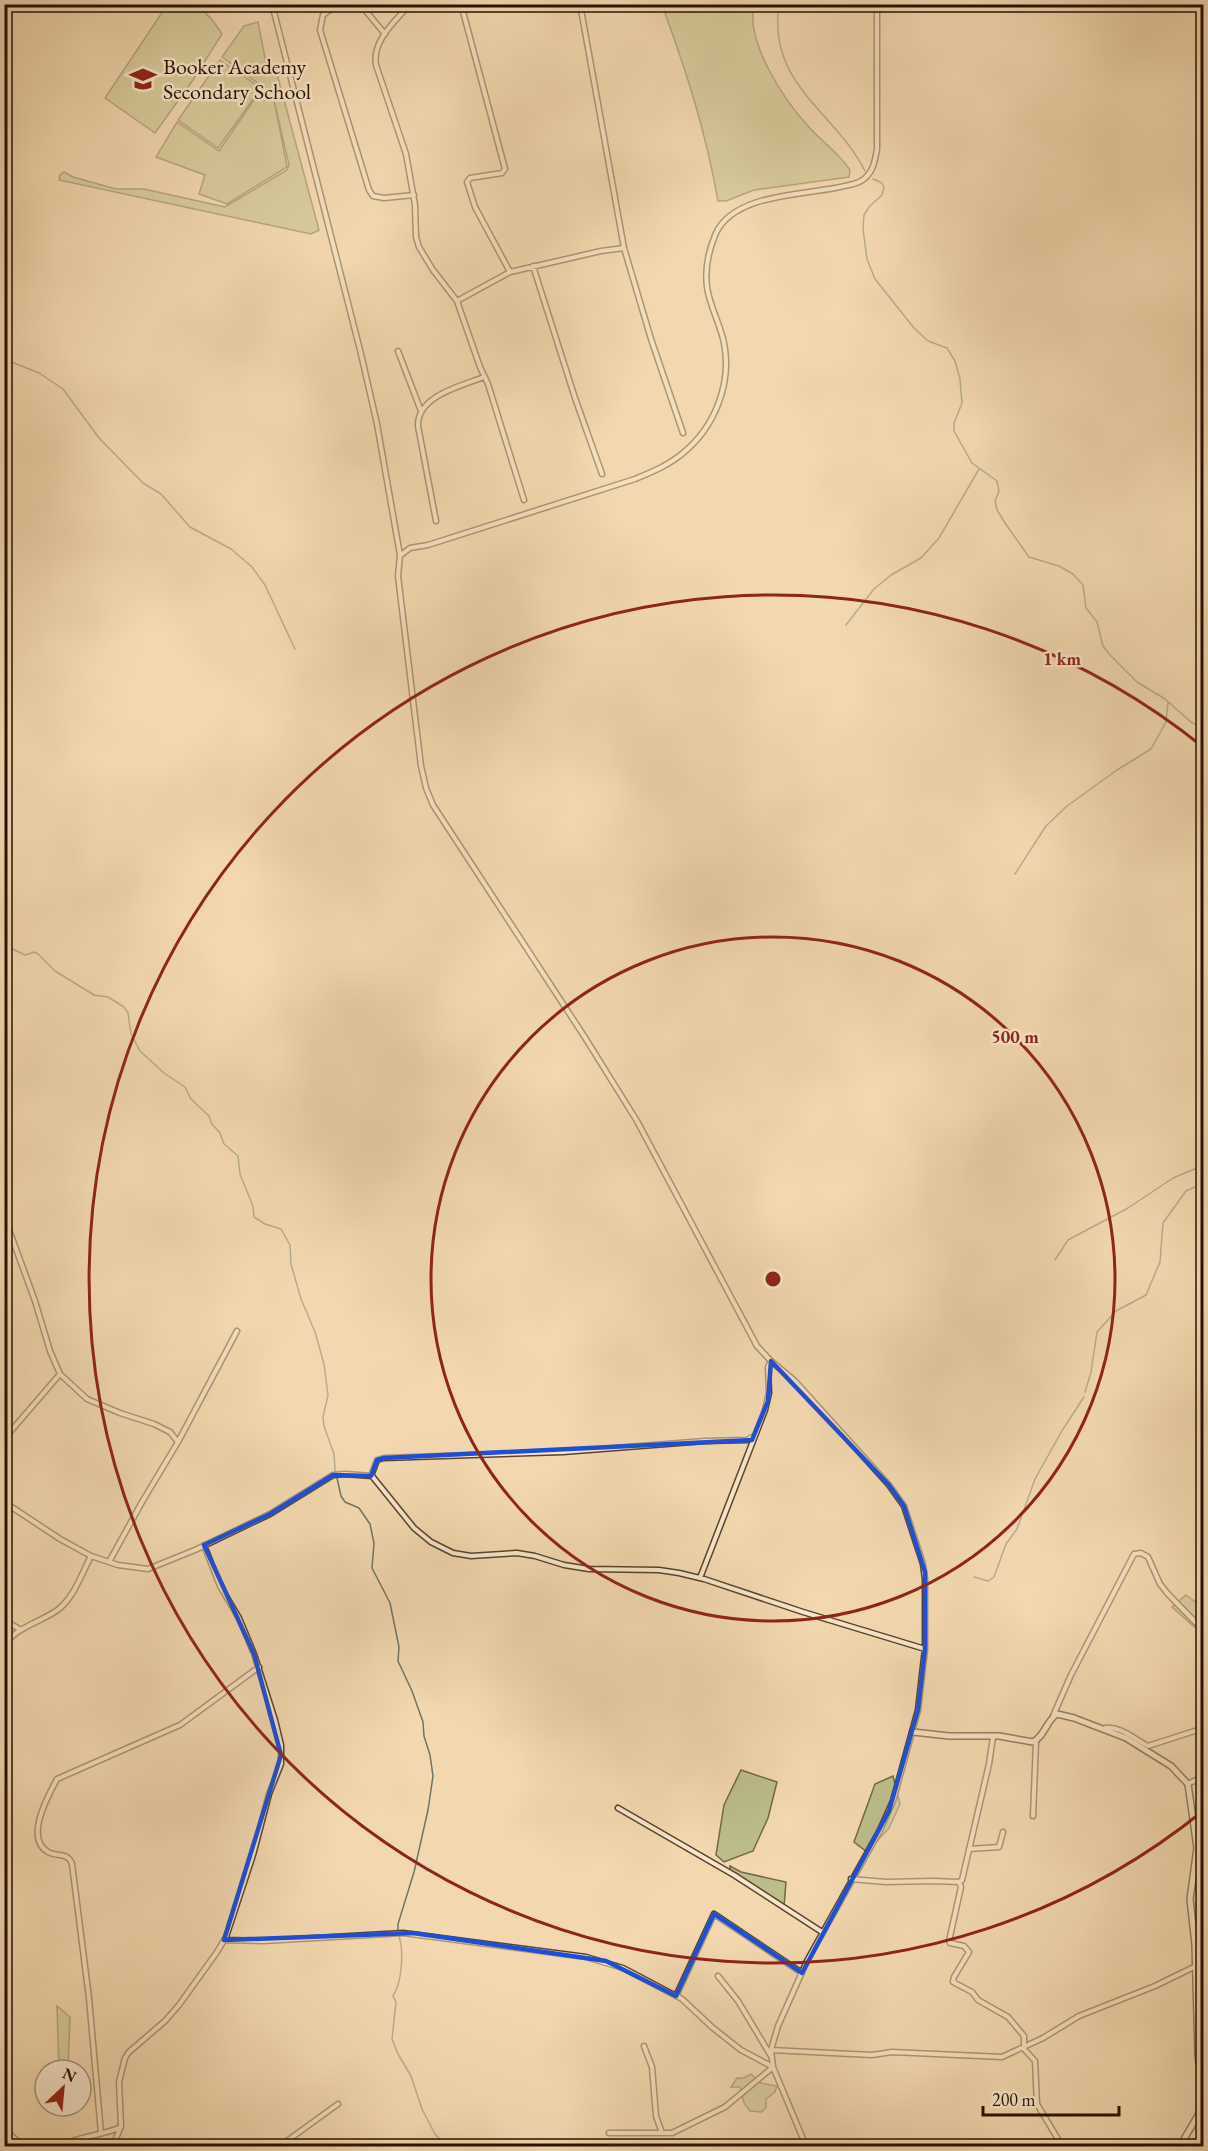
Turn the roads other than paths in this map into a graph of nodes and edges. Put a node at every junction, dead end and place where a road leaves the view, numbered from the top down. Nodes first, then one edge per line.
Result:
1 (272, 4) edge
2 (338, 4) edge
3 (360, 4) edge
4 (410, 4) edge
5 (460, 4) edge
6 (580, 4) edge
7 (877, 4) edge
8 (385, 34) junction
9 (414, 195) junction
10 (624, 248) junction
11 (533, 266) junction
12 (510, 272) junction
13 (457, 301) junction
14 (398, 351) dead end
15 (484, 377) junction
16 (421, 411) junction
17 (683, 433) dead end
18 (602, 474) dead end
19 (524, 500) dead end
20 (436, 521) dead end
21 (400, 555) junction
22 (4, 1216) edge
23 (237, 1330) dead end
24 (771, 1361) junction
25 (60, 1374) junction
26 (170, 1432) junction
27 (184, 1432) junction
28 (754, 1436) junction
29 (4, 1439) edge
30 (178, 1442) junction
31 (371, 1476) junction
32 (4, 1502) edge
33 (204, 1545) junction
34 (91, 1556) junction
35 (109, 1562) junction
36 (700, 1578) junction
37 (4, 1620) edge
38 (21, 1630) junction
39 (1203, 1631) edge
40 (4, 1648) edge
41 (925, 1649) junction
42 (259, 1667) junction
43 (1053, 1717) junction
44 (1104, 1728) junction
45 (1203, 1728) edge
46 (913, 1732) junction
47 (993, 1737) junction
48 (1036, 1742) junction
49 (1203, 1776) edge
50 (1188, 1784) junction
51 (618, 1808) dead end
52 (1034, 1816) dead end
53 (1003, 1832) dead end
54 (969, 1849) junction
55 (852, 1879) junction
56 (959, 1882) junction
57 (822, 1932) junction
58 (224, 1940) junction
59 (1203, 1942) edge
60 (1195, 1945) junction
61 (1196, 1966) junction
62 (802, 1973) junction
63 (718, 1976) dead end
64 (1200, 1985) edge
65 (676, 1996) junction
66 (644, 2046) dead end
67 (1023, 2046) junction
68 (771, 2050) junction
69 (772, 2057) junction
70 (773, 2067) junction
71 (1203, 2074) edge
72 (338, 2104) dead end
73 (1203, 2105) edge
74 (121, 2126) junction
75 (4, 2129) edge
76 (101, 2133) junction
77 (609, 2133) dead end
78 (662, 2133) junction
79 (23, 2146) edge
80 (61, 2146) edge
81 (113, 2146) edge
82 (280, 2146) edge
83 (806, 2146) edge
84 (1062, 2146) edge
85 (1180, 2146) edge

1 - 21 street
2 - 9 street
3 - 8 street
4 - 8 street
5 - 12 street
6 - 10 street
7 - 21 street
8 - 9 street
9 - 13 street
10 - 11 street
10 - 17 street
11 - 12 street
11 - 18 street
12 - 13 street
13 - 15 street
14 - 16 street
15 - 16 street
15 - 19 street
16 - 20 street
21 - 24 street
22 - 25 street
23 - 27 street
24 - 28 street
24 - 41 street
25 - 26 street
25 - 29 street
26 - 27 street
26 - 30 street
27 - 30 street
28 - 31 street
28 - 36 street
30 - 35 street
31 - 33 street
31 - 36 street
32 - 34 street
33 - 35 street
33 - 42 street
34 - 35 street
34 - 38 street
36 - 41 street
37 - 38 street
38 - 40 street
39 - 43 street
41 - 46 street
42 - 58 street
42 - 76 street
43 - 44 street
43 - 48 street
44 - 45 street
44 - 50 street
46 - 47 street
46 - 55 street
47 - 48 street
47 - 54 street
48 - 52 street
49 - 50 street
50 - 60 street
51 - 57 street
53 - 54 street
54 - 56 street
55 - 56 street
55 - 57 street
56 - 67 street
57 - 62 street
58 - 65 street
58 - 74 street
59 - 60 street
60 - 61 street
61 - 64 street
61 - 67 street
62 - 65 street
62 - 68 street
63 - 69 street
64 - 71 street
65 - 70 street
66 - 78 street
67 - 68 street
67 - 84 street
68 - 69 street
69 - 70 street
70 - 78 street
70 - 83 street
72 - 82 street
73 - 85 street
74 - 76 street
74 - 81 street
75 - 79 street
76 - 80 street
77 - 78 street

